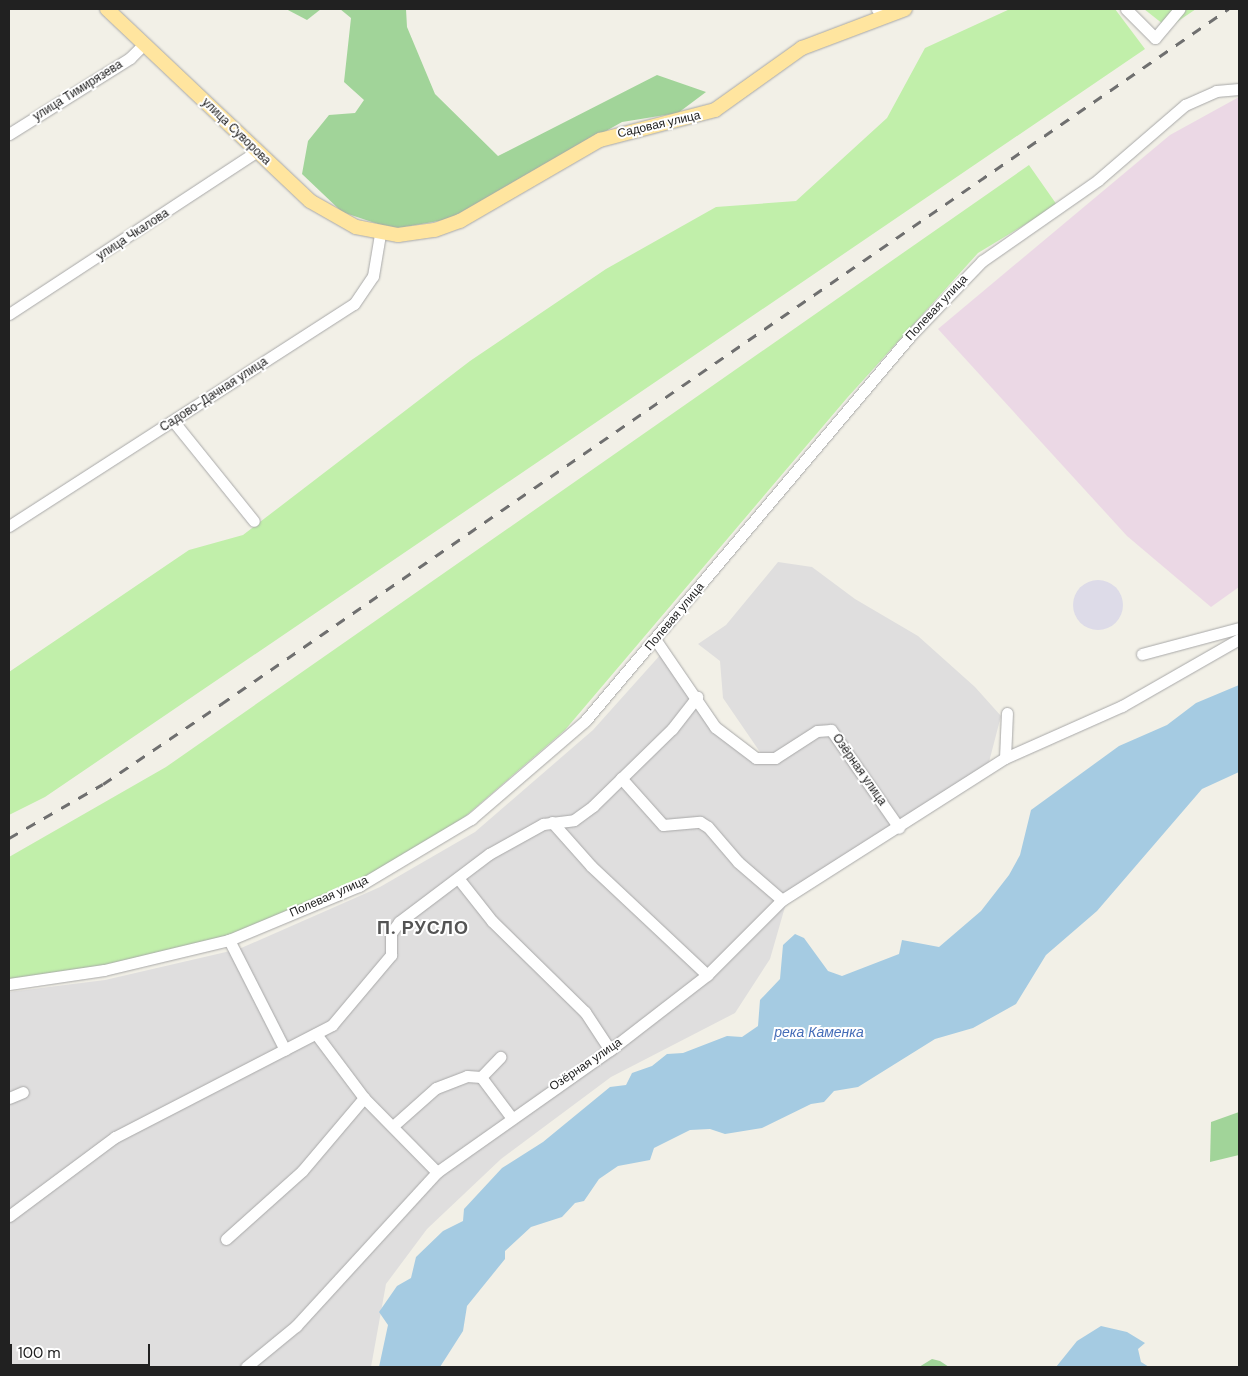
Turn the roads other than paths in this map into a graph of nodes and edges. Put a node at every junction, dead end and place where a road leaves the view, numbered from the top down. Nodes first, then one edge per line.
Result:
1 (107, 9) edge
2 (905, 9) edge
3 (1126, 9) edge
4 (1178, 9) edge
5 (879, 12) edge
6 (144, 44) junction
7 (1239, 89) edge
8 (9, 134) edge
9 (256, 152) junction
10 (380, 234) junction
11 (9, 314) edge
12 (174, 422) junction
13 (254, 521) dead end
14 (9, 526) edge
15 (1239, 628) edge
16 (655, 639) junction
17 (1239, 639) edge
18 (1142, 654) dead end
19 (697, 697) junction
20 (1007, 713) dead end
21 (1005, 758) junction
22 (621, 778) junction
23 (552, 822) junction
24 (899, 828) junction
25 (458, 878) junction
26 (782, 900) junction
27 (229, 940) junction
28 (707, 974) junction
29 (9, 984) edge
30 (316, 1034) junction
31 (285, 1050) junction
32 (610, 1050) junction
33 (500, 1057) dead end
34 (481, 1077) junction
35 (23, 1092) dead end
36 (9, 1098) edge
37 (364, 1098) junction
38 (511, 1117) junction
39 (393, 1126) junction
40 (437, 1172) junction
41 (9, 1216) edge
42 (226, 1239) dead end
43 (246, 1367) edge

1 - 6 main road, улица Суворова
2 - 5 main road, Садовая улица
3 - 4 street
5 - 10 main road, Садовая улица
6 - 8 street, улица Тимирязева
6 - 9 main road, улица Суворова
7 - 16 street, Полевая улица
9 - 10 main road, улица Суворова
9 - 11 street, улица Чкалова
10 - 12 street, Садово-Дачная улица
12 - 13 street
12 - 14 street, Садово-Дачная улица
15 - 18 street
16 - 19 street
16 - 27 street, Полевая улица
17 - 21 street, Озёрная улица
19 - 22 street
19 - 24 street, Озёрная улица
20 - 21 street
21 - 24 street, Озёрная улица
22 - 23 street
22 - 26 street
23 - 25 street
23 - 28 street
24 - 26 street, Озёрная улица
25 - 30 street
25 - 32 street
26 - 28 street, Озёрная улица
27 - 29 street, Полевая улица
27 - 31 street
28 - 32 street, Озёрная улица
30 - 31 street
30 - 37 street
31 - 41 street
32 - 38 street, Озёрная улица
33 - 34 street
34 - 38 street
34 - 39 street
35 - 36 street
37 - 39 street
37 - 42 street
38 - 40 street, Озёрная улица
39 - 40 street
40 - 43 street, Озёрная улица

